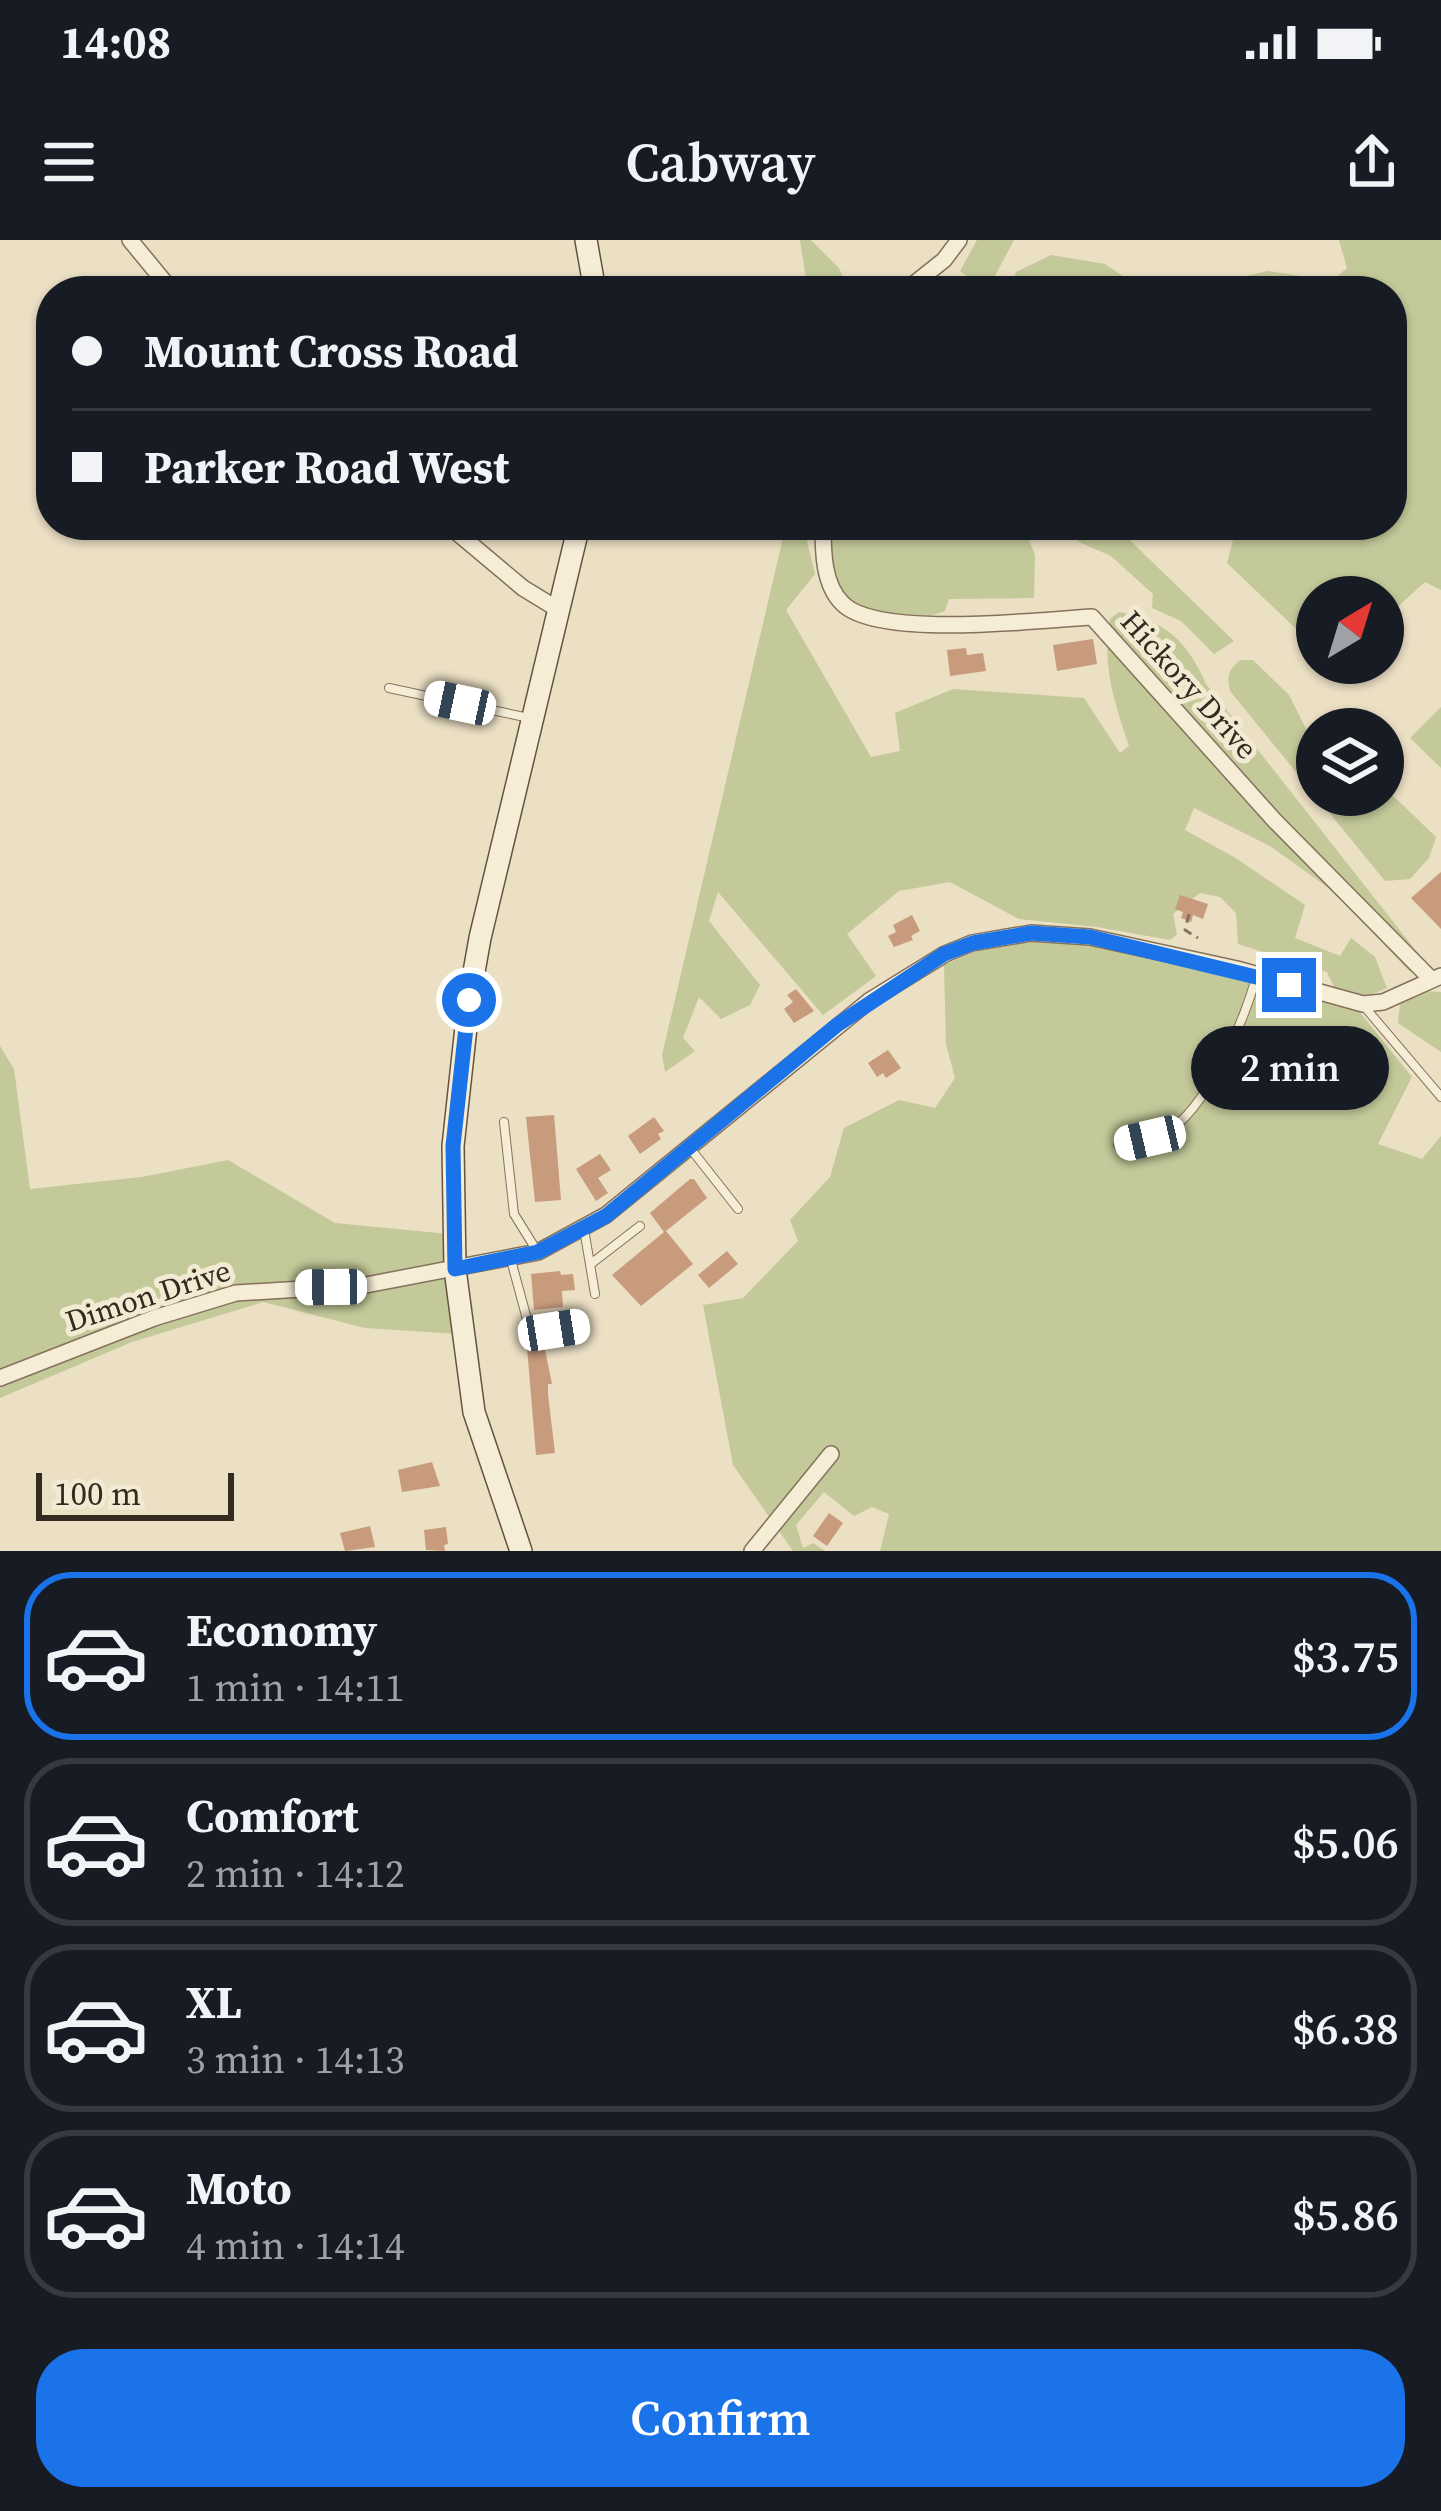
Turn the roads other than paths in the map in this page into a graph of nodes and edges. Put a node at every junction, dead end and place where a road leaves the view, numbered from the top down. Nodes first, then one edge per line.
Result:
1 (130, 240) edge
2 (586, 240) edge
3 (959, 240) edge
4 (160, 276) edge
5 (592, 276) edge
6 (927, 276) edge
7 (466, 540) edge
8 (576, 540) edge
9 (824, 540) edge
10 (560, 610) junction
11 (389, 688) dead end
12 (533, 719) junction
13 (1256, 975) junction
14 (1437, 978) edge
15 (1363, 1004) junction
16 (1441, 1097) edge
17 (504, 1123) dead end
18 (1118, 1145) dead end
19 (689, 1147) junction
20 (738, 1209) dead end
21 (640, 1226) dead end
22 (583, 1228) junction
23 (538, 1252) junction
24 (511, 1260) junction
25 (592, 1264) junction
26 (455, 1269) junction
27 (595, 1294) dead end
28 (578, 1326) dead end
29 (0, 1378) edge
30 (831, 1454) dead end
31 (521, 1551) edge
32 (752, 1551) edge

1 - 4 street
2 - 5 main road
3 - 6 street
7 - 10 street
8 - 10 main road
9 - 14 street, Hickory Drive
10 - 12 main road
11 - 12 lane
12 - 26 main road
13 - 15 street, Dimon Drive
13 - 18 lane
13 - 19 street, Dimon Drive
14 - 15 street
15 - 16 lane
17 - 23 lane
19 - 20 lane
19 - 22 street, Dimon Drive
21 - 25 lane
22 - 23 street, Dimon Drive
22 - 25 lane
23 - 24 street, Dimon Drive
24 - 26 street, Dimon Drive
24 - 28 lane
25 - 27 lane
26 - 29 street, Dimon Drive
26 - 31 main road
30 - 32 street

